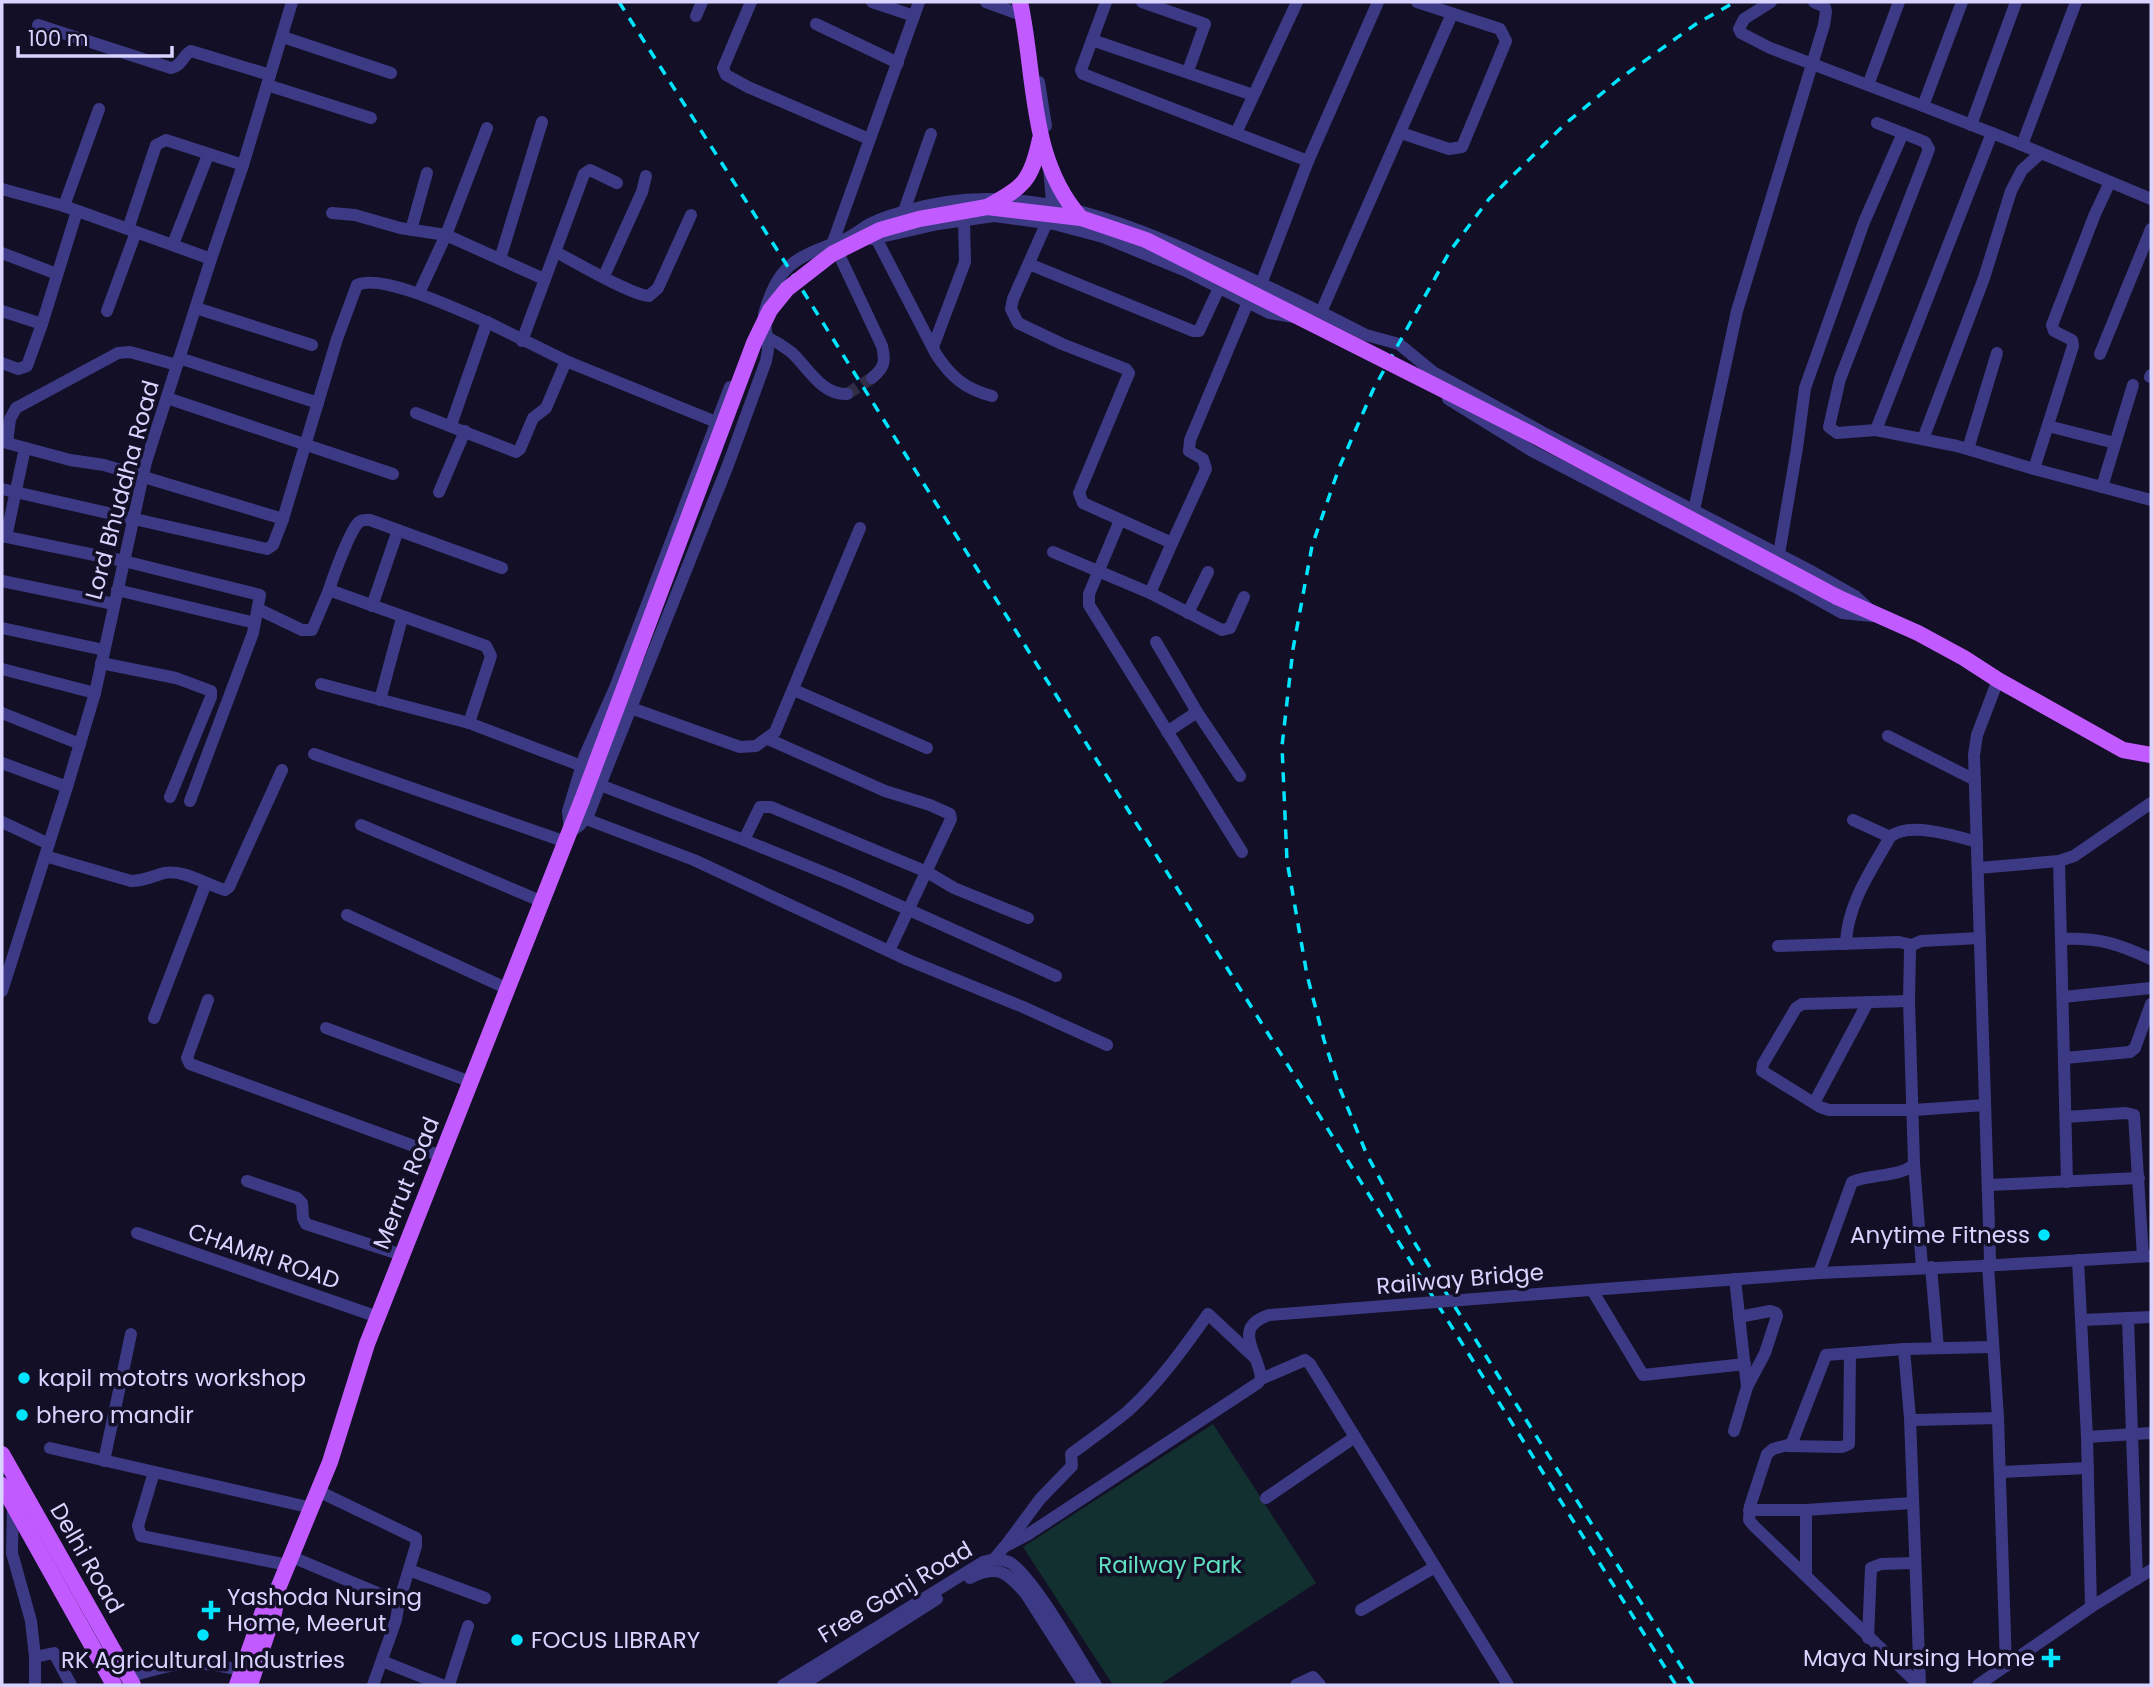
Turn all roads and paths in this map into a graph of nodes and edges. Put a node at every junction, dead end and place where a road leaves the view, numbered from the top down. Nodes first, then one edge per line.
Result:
1 (292, 2) edge
2 (702, 2) edge
3 (751, 2) edge
4 (872, 2) edge
5 (919, 2) edge
6 (986, 2) edge
7 (1026, 2) edge
8 (1106, 2) edge
9 (1142, 2) edge
10 (1297, 2) edge
11 (1378, 2) edge
12 (1417, 2) edge
13 (1771, 2) edge
14 (1814, 2) edge
15 (1899, 2) edge
16 (1962, 2) edge
17 (2017, 2) edge
18 (2076, 2) edge
19 (1017, 5) edge
20 (1452, 14) junction
21 (696, 16) dead end
22 (914, 16) junction
23 (816, 24) dead end
24 (38, 25) dead end
25 (283, 37) junction
26 (1092, 40) junction
27 (898, 63) junction
28 (1811, 63) junction
29 (1188, 71) junction
30 (391, 73) dead end
31 (269, 80) junction
32 (1868, 85) junction
33 (1253, 95) junction
34 (1923, 106) junction
35 (99, 109) dead end
36 (371, 118) dead end
37 (542, 122) dead end
38 (1877, 123) dead end
39 (1971, 125) junction
40 (487, 128) dead end
41 (1236, 133) junction
42 (1903, 133) junction
43 (1992, 133) junction
44 (931, 134) dead end
45 (1401, 134) junction
46 (869, 139) junction
47 (1040, 139) junction
48 (2022, 145) junction
49 (2041, 153) junction
50 (208, 155) junction
51 (1308, 161) junction
52 (243, 165) junction
53 (426, 173) dead end
54 (646, 176) dead end
55 (2110, 182) junction
56 (617, 183) dead end
57 (2, 189) edge
58 (2151, 199) edge
59 (1026, 202) junction
60 (1052, 205) junction
61 (64, 206) junction
62 (987, 207) junction
63 (77, 211) junction
64 (904, 211) junction
65 (332, 213) dead end
66 (691, 215) dead end
67 (1080, 218) junction
68 (1021, 219) junction
69 (964, 221) junction
70 (1050, 223) junction
71 (2151, 229) edge
72 (411, 230) junction
73 (132, 231) junction
74 (446, 235) junction
75 (847, 238) junction
76 (876, 238) junction
77 (833, 242) junction
78 (173, 244) junction
79 (556, 252) junction
80 (2, 253) edge
81 (211, 259) junction
82 (500, 259) junction
83 (1029, 264) junction
84 (57, 274) junction
85 (604, 276) junction
86 (544, 279) junction
87 (1261, 284) junction
88 (1219, 288) junction
89 (419, 293) junction
90 (1248, 302) junction
91 (196, 308) junction
92 (2, 311) edge
93 (107, 311) dead end
94 (1320, 312) junction
95 (764, 313) junction
96 (487, 322) junction
97 (42, 324) junction
98 (767, 337) junction
99 (522, 341) junction
100 (312, 345) dead end
101 (933, 347) junction
102 (1997, 352) dead end
103 (2100, 354) dead end
104 (566, 361) junction
105 (178, 362) junction
106 (2, 363) edge
107 (1433, 372) junction
108 (872, 378) tunnel mouth
109 (2133, 385) dead end
110 (847, 394) dead end
111 (992, 396) dead end
112 (167, 398) junction
113 (318, 403) junction
114 (416, 413) dead end
115 (716, 422) junction
116 (451, 425) junction
117 (2049, 426) junction
118 (1876, 430) junction
119 (466, 431) junction
120 (1923, 439) junction
121 (2115, 443) junction
122 (306, 444) junction
123 (25, 448) junction
124 (1968, 449) junction
125 (2034, 469) junction
126 (393, 474) dead end
127 (144, 477) junction
128 (2102, 487) junction
129 (2, 489) edge
130 (439, 492) dead end
131 (17, 493) junction
132 (2151, 500) edge
133 (1694, 510) junction
134 (283, 519) junction
135 (133, 520) junction
136 (1120, 520) junction
137 (860, 528) dead end
138 (398, 530) junction
139 (4, 536) edge
140 (1172, 543) junction
141 (1054, 552) dead end
142 (1779, 554) junction
143 (124, 561) junction
144 (502, 568) dead end
145 (1098, 571) junction
146 (1208, 572) dead end
147 (2, 582) edge
148 (117, 590) junction
149 (329, 590) junction
150 (1150, 593) junction
151 (1244, 597) dead end
152 (114, 604) junction
153 (372, 606) junction
154 (258, 609) junction
155 (1188, 613) junction
156 (1876, 616) junction
157 (402, 618) junction
158 (255, 623) junction
159 (2, 628) edge
160 (1156, 642) dead end
161 (103, 657) junction
162 (2, 669) edge
163 (1998, 680) junction
164 (321, 684) dead end
165 (794, 690) junction
166 (95, 693) junction
167 (211, 697) junction
168 (229, 698) junction
169 (380, 700) junction
170 (631, 708) junction
171 (1197, 712) junction
172 (2, 713) edge
173 (469, 723) junction
174 (1167, 732) junction
175 (1888, 736) dead end
176 (768, 739) junction
177 (80, 744) junction
178 (927, 748) dead end
179 (314, 754) dead end
180 (2151, 755) edge
181 (2, 763) edge
182 (582, 766) junction
183 (282, 770) dead end
184 (1240, 776) dead end
185 (1975, 780) junction
186 (600, 785) junction
187 (67, 788) junction
188 (170, 797) dead end
189 (190, 801) dead end
190 (2151, 804) edge
191 (586, 819) junction
192 (1853, 820) dead end
193 (2, 822) edge
194 (361, 825) dead end
195 (1890, 836) junction
196 (568, 837) junction
197 (744, 840) junction
198 (1978, 842) junction
199 (47, 850) junction
200 (1242, 852) dead end
201 (2059, 860) junction
202 (1979, 868) junction
203 (927, 872) junction
204 (206, 883) junction
205 (542, 902) junction
206 (909, 910) junction
207 (347, 915) dead end
208 (1028, 918) dead end
209 (1980, 938) junction
210 (2061, 939) junction
211 (1846, 944) junction
212 (1912, 945) junction
213 (1777, 946) dead end
214 (889, 951) junction
215 (2151, 959) edge
216 (1056, 976) dead end
217 (2151, 988) edge
218 (508, 989) junction
219 (2, 991) edge
220 (2063, 997) junction
221 (208, 1000) dead end
222 (1909, 1001) junction
223 (1868, 1002) junction
224 (2151, 1004) edge
225 (154, 1018) dead end
226 (326, 1028) dead end
227 (1107, 1045) dead end
228 (2065, 1058) junction
229 (471, 1082) junction
230 (1814, 1103) junction
231 (1985, 1105) junction
232 (1914, 1110) junction
233 (2066, 1116) junction
234 (441, 1156) junction
235 (1914, 1163) junction
236 (2139, 1178) junction
237 (247, 1181) dead end
238 (2067, 1182) junction
239 (1989, 1185) junction
240 (137, 1233) dead end
241 (402, 1255) junction
242 (2147, 1256) edge
243 (2078, 1260) junction
244 (1988, 1265) junction
245 (1927, 1267) junction
246 (1819, 1273) junction
247 (1735, 1279) junction
248 (1592, 1290) junction
249 (378, 1317) junction
250 (1739, 1317) junction
251 (2151, 1317) edge
252 (2128, 1318) junction
253 (2082, 1320) junction
254 (131, 1334) dead end
255 (1938, 1348) junction
256 (1992, 1348) junction
257 (1904, 1349) junction
258 (1850, 1353) junction
259 (1254, 1357) junction
260 (1745, 1364) junction
261 (1261, 1379) junction
262 (1747, 1387) junction
263 (1910, 1418) junction
264 (1998, 1418) junction
265 (1734, 1431) dead end
266 (2132, 1433) junction
267 (2151, 1433) edge
268 (1355, 1437) junction
269 (2087, 1437) junction
270 (1788, 1446) junction
271 (50, 1448) dead end
272 (2, 1454) edge
273 (104, 1461) junction
274 (2088, 1468) junction
275 (154, 1472) junction
276 (2000, 1472) junction
277 (10, 1491) edge
278 (318, 1491) junction
279 (1266, 1498) dead end
280 (1912, 1503) junction
281 (312, 1508) junction
282 (1749, 1510) junction
283 (1806, 1510) junction
284 (1004, 1547) junction
285 (995, 1558) junction
286 (290, 1561) junction
287 (1914, 1563) junction
288 (1435, 1567) junction
289 (409, 1570) junction
290 (2151, 1570) edge
291 (1807, 1576) junction
292 (2137, 1578) junction
293 (485, 1598) dead end
294 (399, 1602) junction
295 (2091, 1607) junction
296 (1361, 1610) dead end
297 (468, 1626) dead end
298 (1868, 1638) junction
299 (35, 1657) junction
300 (382, 1661) junction
301 (2006, 1666) junction
302 (243, 1681) edge
303 (125, 1683) edge
304 (35, 1685) edge
305 (71, 1685) edge
306 (373, 1685) edge
307 (442, 1685) edge
308 (449, 1685) edge
309 (783, 1685) edge
310 (802, 1685) edge
311 (1084, 1685) edge
312 (1096, 1685) edge
313 (1296, 1685) edge
314 (1320, 1685) edge
315 (1508, 1685) edge
316 (1919, 1685) edge
317 (1978, 1685) edge

1 - 25 street, Lord Bhuddha Road
2 - 21 street
3 - 46 street
4 - 22 street
5 - 22 street
6 - 19 street
7 - 60 street
8 - 26 street
9 - 29 street
10 - 33 street
11 - 51 street
12 - 20 street
13 - 28 street
14 - 28 street
15 - 32 street
16 - 34 street
17 - 39 street
18 - 48 street
19 - 47 main road, bridge
19 - 59 street
20 - 45 street
20 - 45 street
22 - 27 street
23 - 27 street
24 - 31 street
25 - 30 street
25 - 31 street, Lord Bhuddha Road
26 - 29 street
26 - 41 street
27 - 46 street
28 - 32 street
28 - 133 street
29 - 33 street
31 - 36 street
31 - 52 street, Lord Bhuddha Road
32 - 34 street
33 - 41 street
34 - 39 street
35 - 61 street
37 - 82 street
38 - 42 street
39 - 43 street
40 - 74 street
41 - 51 street
42 - 118 street
42 - 142 street
43 - 48 street
43 - 118 street
44 - 64 street
45 - 94 street
46 - 77 street
47 - 62 main road, bridge
47 - 67 main road, bridge
48 - 49 street
49 - 55 street
49 - 120 street
50 - 52 street
50 - 73 street
50 - 78 street
51 - 87 street
52 - 81 street, Lord Bhuddha Road
53 - 72 street
54 - 85 street
55 - 58 street
55 - 117 street
56 - 79 street
57 - 61 street
59 - 60 street
59 - 64 street
59 - 68 street
60 - 70 street
60 - 87 street
61 - 63 street
62 - 67 main road, bridge
62 - 196 main road, Merrut Road, bridge
63 - 73 street
63 - 84 street
64 - 75 street
65 - 72 street
66 - 85 street
67 - 156 main road, bridge
68 - 69 street
68 - 70 street
69 - 76 street
69 - 101 street
70 - 83 street
70 - 88 street
71 - 103 street
72 - 74 street
73 - 78 street
73 - 93 street
74 - 82 street
74 - 89 street
75 - 76 street
75 - 77 street
76 - 101 street
77 - 95 street
77 - 108 street
78 - 81 street
79 - 85 street
79 - 86 street
80 - 84 street
81 - 91 street, Lord Bhuddha Road
82 - 86 street
83 - 88 street
83 - 136 street
84 - 97 street
86 - 99 street
87 - 94 street
88 - 90 street
89 - 96 street
89 - 113 street
90 - 94 street
90 - 140 street
91 - 100 street
91 - 105 street, Lord Bhuddha Road
92 - 97 street
94 - 107 street
95 - 98 street
95 - 115 street
96 - 99 street
96 - 116 street
97 - 106 street
98 - 110 street
98 - 170 street
99 - 104 street
101 - 111 street
102 - 124 street
104 - 115 street
104 - 119 street
105 - 112 street, Lord Bhuddha Road
105 - 113 street
105 - 123 street
107 - 133 street
107 - 156 street
109 - 121 street
112 - 122 street
112 - 127 street, Lord Bhuddha Road
113 - 122 street
114 - 116 street
115 - 182 street
116 - 119 street
117 - 121 street
117 - 125 street
118 - 120 street
119 - 130 street
120 - 124 street
121 - 128 street
122 - 126 street
122 - 134 street
123 - 127 street
123 - 131 street
124 - 125 street
125 - 128 street
127 - 134 street
127 - 135 street, Lord Bhuddha Road
128 - 132 street
129 - 131 street
131 - 135 street
131 - 139 street
133 - 142 street
134 - 135 street
135 - 143 street, Lord Bhuddha Road
136 - 140 street
136 - 145 street
137 - 165 street
138 - 144 street
138 - 149 street
138 - 153 street
139 - 143 street
140 - 150 street
141 - 145 street
142 - 156 street
143 - 148 street, Lord Bhuddha Road
143 - 154 street
145 - 150 street
145 - 174 street
146 - 155 street
147 - 152 street
148 - 152 street, Lord Bhuddha Road
148 - 158 street
149 - 153 street
149 - 154 street
150 - 155 street
151 - 155 street
152 - 161 street, Lord Bhuddha Road
153 - 157 street
154 - 158 street
156 - 163 main road
157 - 169 street
157 - 173 street
158 - 168 street
159 - 161 street
160 - 171 street
161 - 166 street, Lord Bhuddha Road
161 - 167 street
162 - 166 street
163 - 180 main road
163 - 185 street
164 - 169 street
165 - 176 street
165 - 178 street
166 - 177 street, Lord Bhuddha Road
167 - 168 street
167 - 188 street
168 - 189 street
169 - 173 street
170 - 176 street
170 - 186 street
171 - 174 street
171 - 184 street
172 - 177 street
173 - 182 street
174 - 200 street
175 - 185 street
176 - 203 street
177 - 187 street, Lord Bhuddha Road
179 - 196 street
181 - 187 street
182 - 196 street
183 - 204 street
185 - 198 street
186 - 191 street
186 - 197 street
187 - 199 street, Lord Bhuddha Road
190 - 201 street
191 - 196 street
191 - 214 street
192 - 195 street
193 - 199 street
194 - 205 street
195 - 198 street
195 - 211 street
196 - 205 main road, Merrut Road
197 - 203 street
197 - 206 street
198 - 202 street
199 - 204 street
199 - 219 street, Lord Bhuddha Road
201 - 202 street
201 - 210 street
202 - 209 street
203 - 206 street
203 - 208 street
204 - 225 street
205 - 218 main road, Merrut Road
206 - 214 street
206 - 216 street
207 - 218 street
209 - 212 street
209 - 231 street
210 - 215 street
210 - 220 street
211 - 212 street
211 - 213 street
212 - 222 street
214 - 227 street
217 - 220 street
218 - 229 main road, Merrut Road
220 - 228 street
221 - 234 street
222 - 223 street
222 - 232 street
223 - 230 street
223 - 230 street
224 - 228 street
226 - 229 street
228 - 233 street
229 - 234 main road, Merrut Road
230 - 232 street
231 - 232 street
231 - 239 street
232 - 235 street
233 - 236 street
233 - 238 street
234 - 241 main road, Merrut Road
235 - 245 street
235 - 246 street
236 - 238 street
236 - 242 street
237 - 241 street
238 - 239 street
239 - 244 street
240 - 249 street, CHAMRI ROAD
241 - 249 main road, Merrut Road
242 - 243 street, Railway Bridge
243 - 244 street, Railway Bridge
243 - 253 street
244 - 245 street, Railway Bridge
244 - 256 street
245 - 246 street, Railway Bridge
245 - 255 street
246 - 247 street, Railway Bridge
247 - 248 street, Railway Bridge
247 - 250 street
248 - 259 street, Railway Bridge, bridge
248 - 260 street
249 - 278 main road, Merrut Road
250 - 260 street
250 - 262 street
251 - 252 street
252 - 253 street
252 - 266 street
253 - 269 street
254 - 273 street
255 - 256 street
255 - 257 street
256 - 264 street
257 - 258 street
257 - 263 street
258 - 270 street
258 - 270 street
259 - 261 street
259 - 284 street
260 - 262 street
261 - 268 street
261 - 284 street
262 - 265 street
263 - 264 street
263 - 280 street
264 - 276 street
266 - 267 street
266 - 269 street
266 - 292 street
268 - 279 street
268 - 288 street
269 - 274 street
270 - 282 street
271 - 273 street
272 - 277 main road, Delhi Road
273 - 275 street
274 - 276 street
274 - 295 street
275 - 281 street
275 - 286 street
276 - 301 street
277 - 299 street
277 - 303 main road, Delhi Road
278 - 281 main road, Merrut Road
278 - 289 street
280 - 283 street
280 - 287 street
281 - 286 main road, Merrut Road
282 - 283 street
282 - 291 street
283 - 291 street
284 - 285 street
285 - 309 street, Free Ganj Road
285 - 312 street, Free Ganj Road
286 - 294 street
286 - 302 main road, Merrut Road
287 - 298 street
287 - 316 street
288 - 296 street
288 - 315 street
289 - 293 street
289 - 294 street
290 - 292 street
291 - 298 street
292 - 295 street
294 - 300 street
295 - 301 street
297 - 308 street
298 - 316 street
299 - 304 street
299 - 305 street
300 - 306 street
300 - 307 street
301 - 317 street
302 - 303 street
310 - 311 street
313 - 314 street

